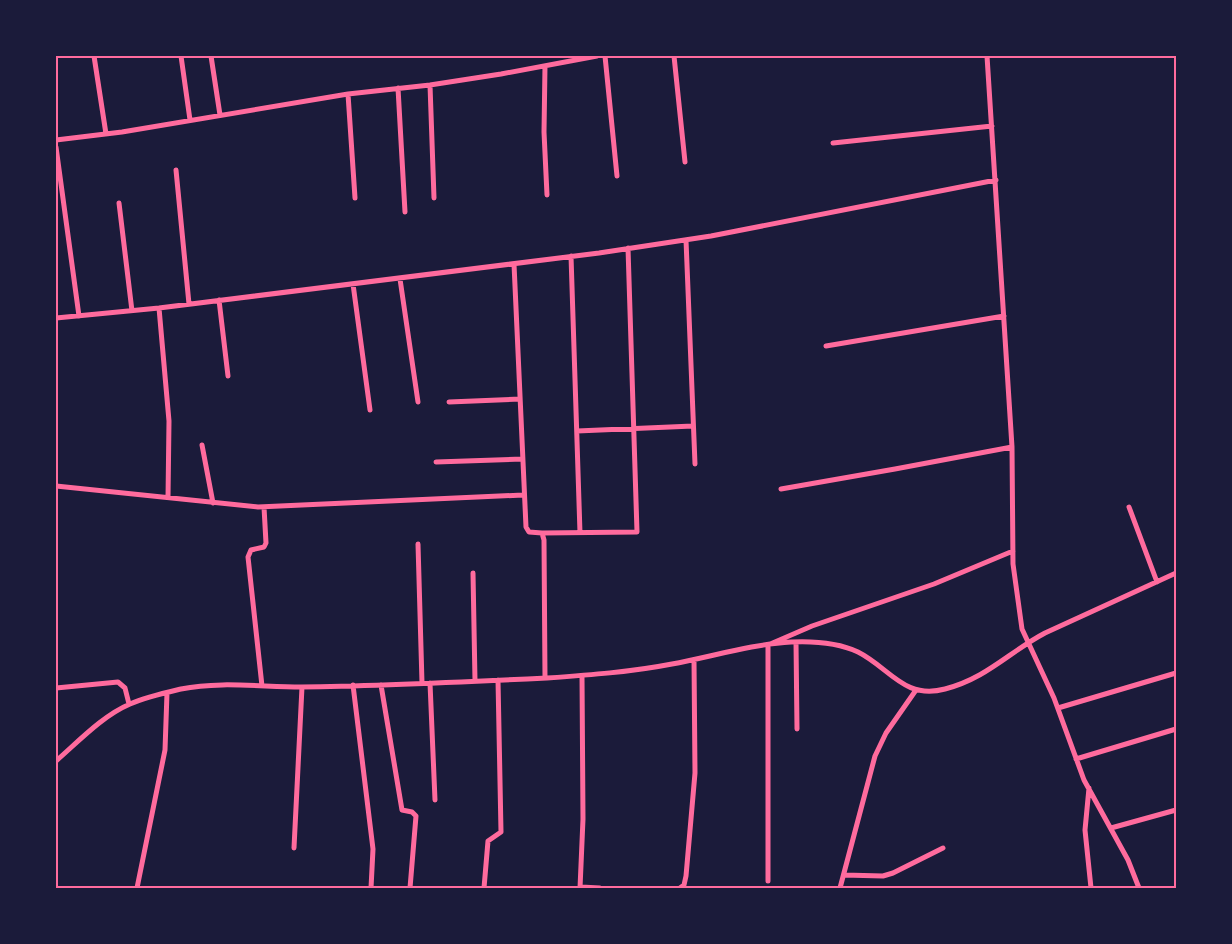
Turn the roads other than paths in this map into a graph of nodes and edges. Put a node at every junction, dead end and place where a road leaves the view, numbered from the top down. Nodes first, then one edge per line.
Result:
1 (94, 56) edge
2 (180, 56) edge
3 (212, 56) edge
4 (597, 56) edge
5 (605, 56) edge
6 (674, 56) edge
7 (987, 56) edge
8 (545, 66) junction
9 (430, 85) junction
10 (398, 88) junction
11 (348, 93) junction
12 (220, 115) junction
13 (190, 120) junction
14 (992, 126) junction
15 (106, 134) junction
16 (56, 140) edge
17 (833, 143) dead end
18 (56, 147) edge
19 (685, 162) dead end
20 (176, 170) dead end
21 (617, 176) dead end
22 (996, 180) junction
23 (547, 195) dead end
24 (355, 198) dead end
25 (434, 198) dead end
26 (119, 203) dead end
27 (405, 212) dead end
28 (686, 240) junction
29 (628, 248) junction
30 (571, 256) junction
31 (514, 264) junction
32 (400, 279) junction
33 (353, 284) junction
34 (219, 300) junction
35 (189, 304) junction
36 (159, 308) junction
37 (132, 311) junction
38 (79, 316) junction
39 (1004, 316) junction
40 (56, 318) edge
41 (826, 346) dead end
42 (228, 376) dead end
43 (520, 399) junction
44 (418, 402) dead end
45 (449, 402) dead end
46 (370, 410) dead end
47 (693, 426) junction
48 (635, 429) junction
49 (577, 431) junction
50 (202, 445) dead end
51 (1012, 447) junction
52 (522, 459) junction
53 (435, 462) dead end
54 (695, 464) dead end
55 (56, 486) edge
56 (781, 489) dead end
57 (523, 495) junction
58 (168, 498) junction
59 (213, 503) junction
60 (264, 507) junction
61 (1129, 507) dead end
62 (542, 533) junction
63 (580, 533) junction
64 (418, 544) dead end
65 (1013, 551) junction
66 (473, 573) dead end
67 (1176, 573) edge
68 (1157, 582) junction
69 (796, 642) junction
70 (1027, 642) junction
71 (768, 645) junction
72 (694, 660) junction
73 (1176, 673) edge
74 (582, 676) junction
75 (545, 678) junction
76 (498, 680) junction
77 (475, 681) junction
78 (422, 683) junction
79 (430, 683) junction
80 (353, 685) junction
81 (381, 685) junction
82 (262, 687) junction
83 (302, 687) junction
84 (56, 688) edge
85 (916, 690) junction
86 (166, 693) junction
87 (129, 705) junction
88 (1058, 708) junction
89 (797, 729) dead end
90 (1176, 729) edge
91 (1076, 759) junction
92 (56, 761) edge
93 (1089, 788) junction
94 (435, 800) dead end
95 (1176, 810) edge
96 (1111, 828) junction
97 (294, 848) dead end
98 (943, 848) dead end
99 (844, 875) junction
100 (768, 881) dead end
101 (137, 888) edge
102 (371, 888) edge
103 (410, 888) edge
104 (484, 888) edge
105 (580, 888) edge
106 (600, 888) edge
107 (680, 888) edge
108 (840, 888) edge
109 (1091, 888) edge
110 (1138, 888) edge

1 - 15 street
2 - 13 street
3 - 12 street
4 - 8 street
5 - 21 street
6 - 19 street
7 - 14 street
8 - 9 street
8 - 23 street
9 - 10 street
9 - 25 street
10 - 11 street
10 - 27 street
11 - 12 street
11 - 24 street
12 - 13 street
13 - 15 street
14 - 17 street
14 - 22 street
15 - 16 street
18 - 38 street
20 - 35 street
22 - 28 street
22 - 39 street
26 - 37 street
28 - 29 street
28 - 47 street
29 - 30 street
29 - 48 street
30 - 31 street
30 - 49 street
31 - 32 street
31 - 43 street
32 - 33 street
32 - 44 street
33 - 34 street
33 - 46 street
34 - 35 street
34 - 42 street
35 - 36 street
36 - 37 street
36 - 58 street
37 - 38 street
38 - 40 street
39 - 41 street
39 - 51 street
43 - 45 street
43 - 52 street
47 - 48 street
47 - 54 street
48 - 49 street
48 - 63 street
49 - 63 street
50 - 59 street
51 - 56 street
51 - 65 street
52 - 53 street
52 - 57 street
55 - 58 street
57 - 60 street
57 - 62 street
58 - 59 street
59 - 60 street
60 - 82 street
61 - 68 street
62 - 63 street
62 - 75 street
64 - 78 street
65 - 70 street
65 - 71 street
66 - 77 street
67 - 68 street
68 - 70 street
69 - 71 street
69 - 85 street
69 - 89 street
70 - 85 street
70 - 88 street
71 - 72 street
71 - 100 street
72 - 74 street
72 - 107 street
73 - 88 street
74 - 75 street
74 - 105 street
75 - 76 street
76 - 77 street
76 - 104 street
77 - 79 street
78 - 79 street
78 - 81 street
79 - 94 street
80 - 81 street
80 - 83 street
80 - 102 street
81 - 103 street
82 - 83 street
82 - 86 street
83 - 97 street
84 - 87 street
85 - 99 street
86 - 87 street
86 - 101 street
87 - 92 street
88 - 91 street
90 - 91 street
91 - 93 street
93 - 96 street
93 - 109 street
95 - 96 street
96 - 110 street
98 - 99 street
99 - 108 street
105 - 106 street

